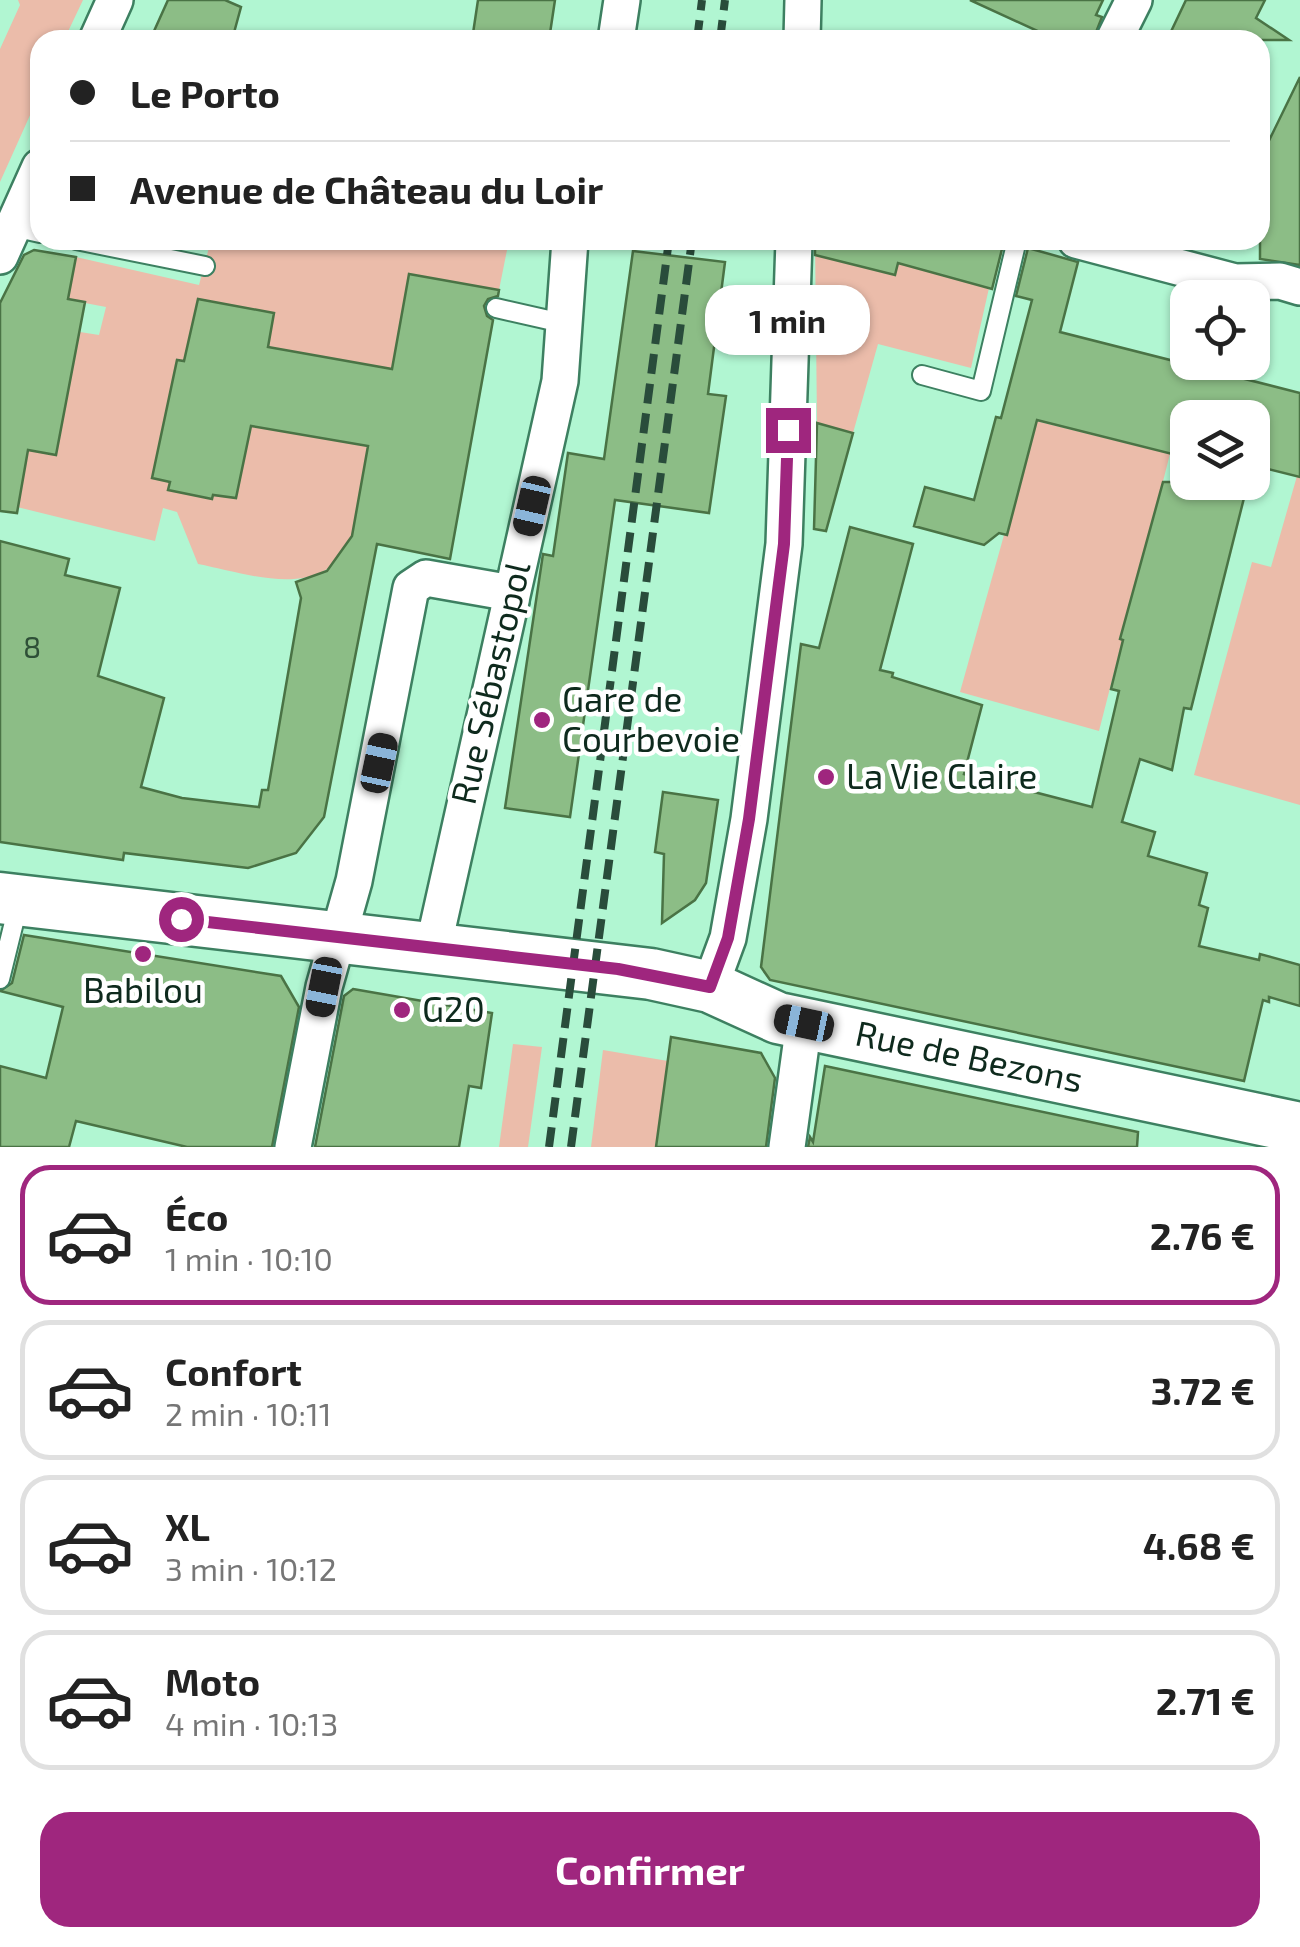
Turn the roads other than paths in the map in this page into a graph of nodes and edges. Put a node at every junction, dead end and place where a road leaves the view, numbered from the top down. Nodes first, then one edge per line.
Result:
1 (115, 0) edge
2 (622, 0) edge
3 (803, 0) edge
4 (1134, 0) edge
5 (102, 30) edge
6 (618, 30) edge
7 (802, 30) edge
8 (1119, 30) edge
9 (30, 200) edge
10 (18, 239) edge
11 (126, 250) edge
12 (569, 250) edge
13 (794, 250) edge
14 (1015, 250) edge
15 (1114, 250) edge
16 (205, 266) dead end
17 (1300, 287) edge
18 (496, 308) dead end
19 (562, 323) junction
20 (922, 375) dead end
21 (511, 600) junction
22 (10, 899) edge
23 (340, 937) junction
24 (433, 948) junction
25 (0, 979) edge
26 (710, 987) junction
27 (804, 1023) junction
28 (1300, 1128) edge
29 (292, 1147) edge
30 (787, 1147) edge

1 - 5 street
2 - 6 street
3 - 7 street
4 - 8 street
9 - 10 street
11 - 16 lane
12 - 19 street, Rue Sébastopol
13 - 26 street
14 - 20 lane
15 - 17 street
18 - 19 lane
19 - 21 street, Rue Sébastopol
21 - 23 street
21 - 24 street, Rue Sébastopol
22 - 23 street, Rue de Bezons
22 - 25 lane
23 - 24 street, Rue de Bezons
23 - 29 street
24 - 26 street, Rue de Bezons
26 - 27 street, Rue de Bezons
27 - 28 street, Rue de Bezons
27 - 30 street

